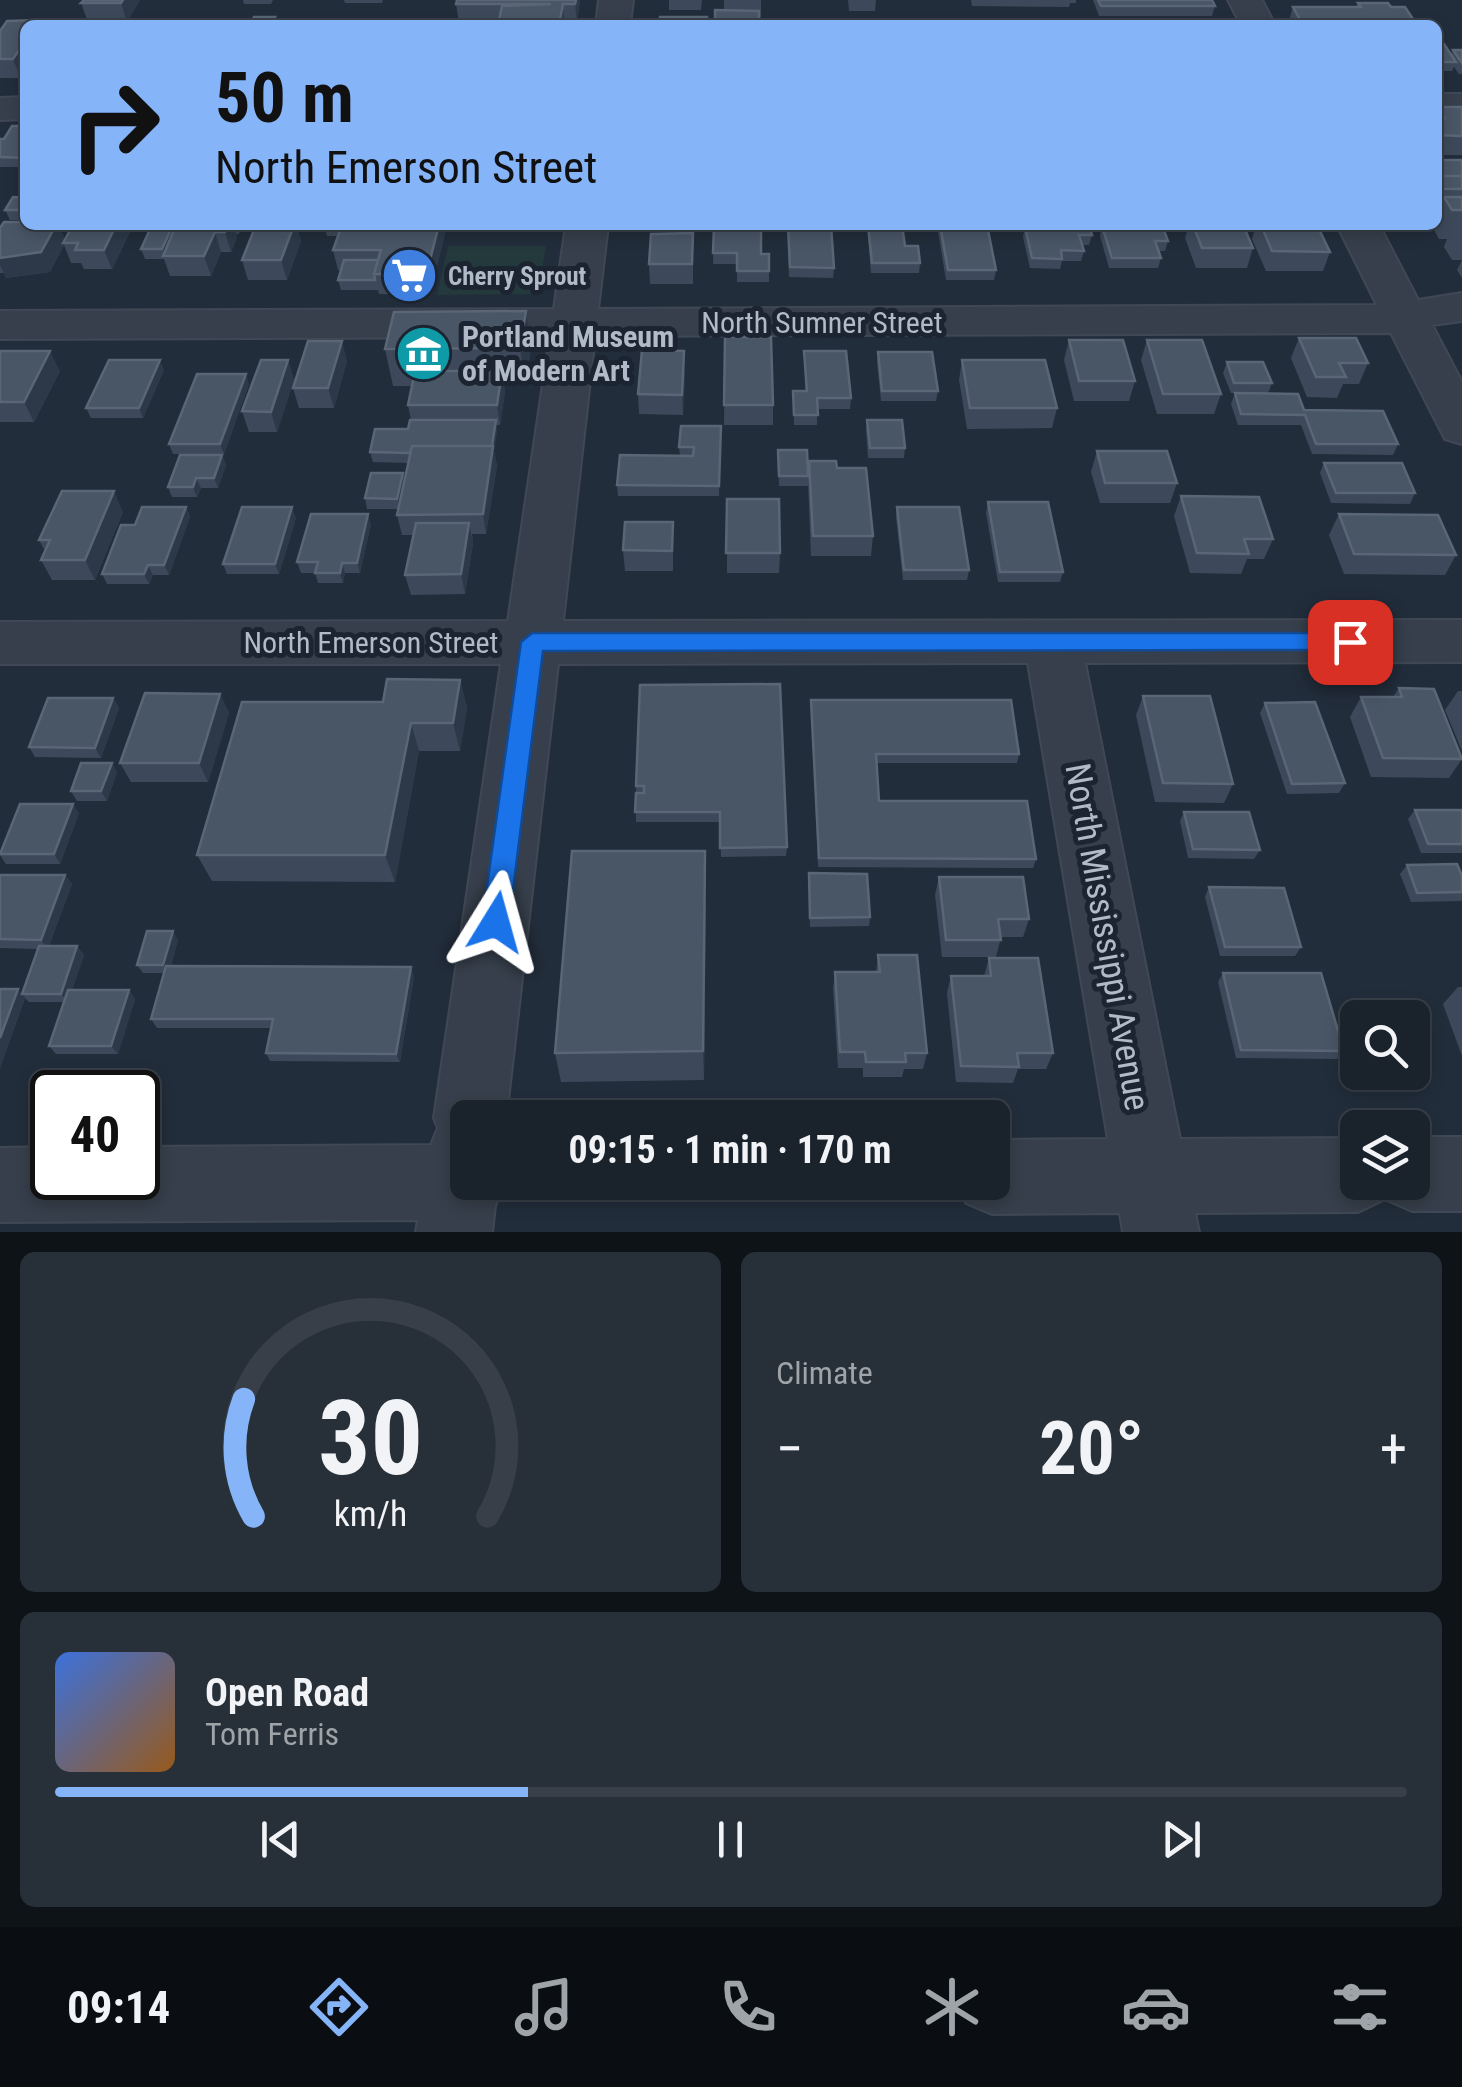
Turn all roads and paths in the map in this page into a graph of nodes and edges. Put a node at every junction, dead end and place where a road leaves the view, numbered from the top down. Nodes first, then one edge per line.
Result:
1 (586, 230) edge
2 (1361, 230) edge
3 (1462, 308) edge
4 (1406, 319) junction
5 (574, 323) junction
6 (0, 325) edge
7 (1462, 428) edge
8 (1462, 641) edge
9 (532, 642) junction
10 (1054, 643) junction
11 (4, 651) edge
12 (473, 1100) edge
13 (450, 1170) edge
14 (1430, 1174) edge
15 (1462, 1174) edge
16 (1340, 1178) edge
17 (1010, 1180) edge
18 (0, 1185) edge
19 (1156, 1204) edge

1 - 5 street
2 - 4 street
3 - 4 street, North Sumner Street
4 - 5 street, North Sumner Street
4 - 7 street
5 - 6 street, North Sumner Street
5 - 9 street
8 - 10 street, North Emerson Street
9 - 10 street, North Emerson Street
9 - 11 street, North Emerson Street
9 - 12 street
10 - 19 street, North Mississippi Avenue
13 - 18 street
14 - 15 street
16 - 19 street
17 - 19 street

